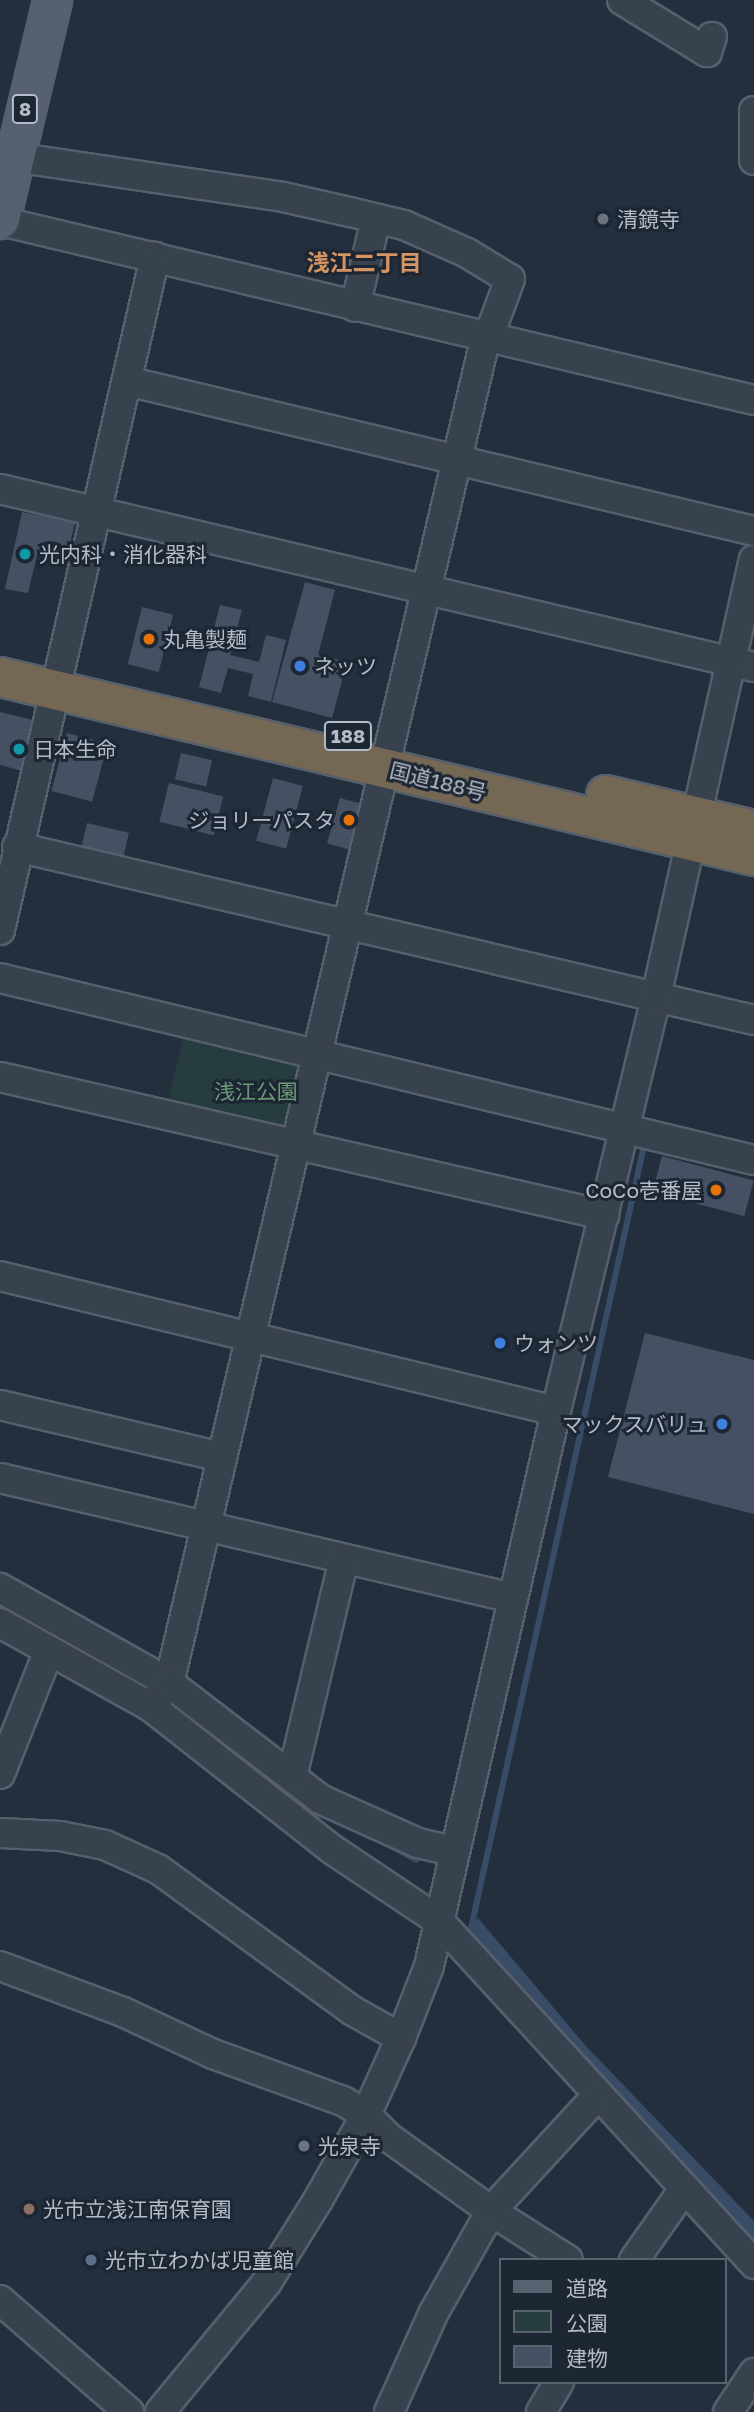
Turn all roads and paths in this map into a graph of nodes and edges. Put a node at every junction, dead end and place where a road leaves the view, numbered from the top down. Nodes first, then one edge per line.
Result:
1 (52, 0) edge
2 (622, 0) edge
3 (712, 37) dead end
4 (754, 111) edge
5 (7, 157) edge
6 (754, 160) edge
7 (376, 219) junction
8 (0, 220) edge
9 (155, 257) junction
10 (355, 307) junction
11 (486, 336) junction
12 (127, 381) junction
13 (754, 400) edge
14 (457, 459) junction
15 (0, 489) edge
16 (96, 514) junction
17 (754, 531) edge
18 (754, 560) edge
19 (427, 591) junction
20 (0, 654) edge
21 (743, 665) edge
22 (0, 677) edge
23 (57, 678) junction
24 (387, 757) junction
25 (694, 829) junction
26 (754, 830) edge
27 (17, 847) junction
28 (754, 856) edge
29 (348, 925) junction
30 (0, 930) edge
31 (0, 978) edge
32 (656, 997) junction
33 (754, 1020) edge
34 (318, 1056) junction
35 (0, 1077) edge
36 (624, 1129) junction
37 (296, 1144) junction
38 (754, 1160) edge
39 (604, 1215) junction
40 (0, 1276) edge
41 (251, 1335) junction
42 (0, 1405) edge
43 (556, 1411) junction
44 (222, 1457) junction
45 (0, 1478) edge
46 (206, 1525) junction
47 (344, 1559) junction
48 (0, 1588) edge
49 (513, 1598) junction
50 (0, 1623) edge
51 (49, 1650) junction
52 (169, 1683) junction
53 (151, 1707) junction
54 (0, 1774) edge
55 (292, 1777) junction
56 (0, 1833) edge
57 (453, 1851) junction
58 (439, 1921) junction
59 (0, 1966) edge
60 (401, 2038) junction
61 (598, 2095) junction
62 (366, 2115) junction
63 (687, 2191) junction
64 (491, 2211) junction
65 (565, 2258) edge
66 (635, 2258) edge
67 (754, 2264) edge
68 (2, 2304) edge
69 (754, 2373) edge
70 (558, 2384) edge
71 (129, 2412) edge
72 (160, 2412) edge
73 (389, 2412) edge
74 (541, 2412) edge
75 (729, 2412) edge

1 - 5 main road, 8
2 - 3 street
4 - 6 street
5 - 7 street
5 - 8 main road, 8
7 - 10 street
7 - 11 street
8 - 9 street
9 - 10 street
9 - 12 street
10 - 11 street
11 - 13 street
11 - 14 street
12 - 14 street
12 - 16 street
14 - 17 street
14 - 19 street
15 - 16 street
16 - 19 street
16 - 23 street
18 - 21 street
19 - 21 street
19 - 24 street
20 - 23 highway, 国道188号 / 188
21 - 25 street
22 - 23 highway, 国道188号 / 188
23 - 24 highway, 国道188号 / 188
23 - 27 street
24 - 25 highway, 国道188号 / 188
24 - 29 street
25 - 26 highway, 国道188号 / 188
25 - 28 highway, 国道188号 / 188
25 - 32 street
27 - 29 street
27 - 30 street
29 - 32 street
29 - 34 street
31 - 34 street
32 - 33 street
32 - 36 street
34 - 36 street
34 - 37 street
35 - 37 street
36 - 38 street
36 - 39 street
37 - 39 street
37 - 41 street
39 - 43 street
40 - 41 street
41 - 43 street
41 - 44 street
42 - 44 street
43 - 49 street
44 - 46 street
45 - 46 street
46 - 47 street
46 - 52 street
47 - 49 street
47 - 55 street
48 - 52 street
49 - 57 street
50 - 51 street
51 - 53 street
51 - 54 street
52 - 53 street
52 - 55 street
53 - 58 street
55 - 57 street
56 - 60 street
57 - 58 street
58 - 60 street
58 - 61 street
59 - 62 street
60 - 62 street
61 - 63 street
61 - 64 street
62 - 64 street
62 - 72 street
63 - 66 street
63 - 67 street
64 - 65 street
64 - 73 street
68 - 71 street
69 - 75 street
70 - 74 street

